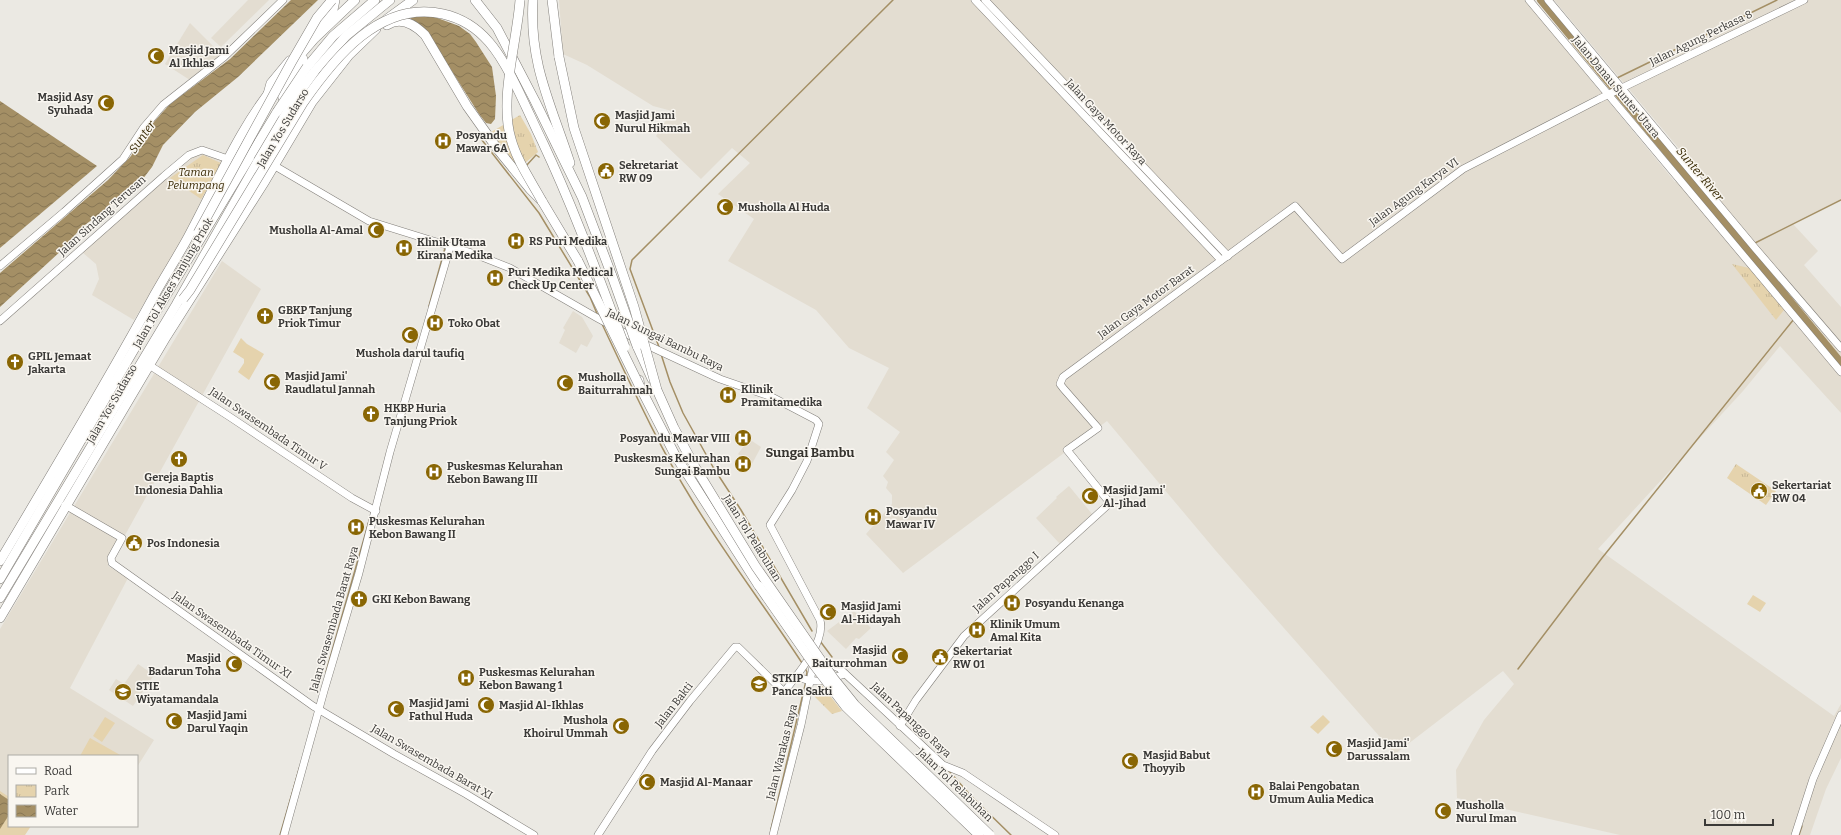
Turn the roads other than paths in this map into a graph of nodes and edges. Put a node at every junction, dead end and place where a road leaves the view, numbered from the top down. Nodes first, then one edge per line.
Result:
1 (283, 0) edge
2 (332, 0) edge
3 (336, 0) edge
4 (355, 0) edge
5 (364, 0) edge
6 (375, 0) edge
7 (390, 0) edge
8 (413, 0) edge
9 (475, 0) edge
10 (520, 0) edge
11 (533, 0) edge
12 (552, 0) edge
13 (975, 0) edge
14 (1529, 0) edge
15 (1548, 0) edge
16 (1804, 0) edge
17 (985, 3) edge
18 (341, 14) junction
19 (318, 36) junction
20 (310, 70) junction
21 (1620, 88) junction
22 (267, 94) junction
23 (1609, 94) junction
24 (309, 106) junction
25 (256, 112) junction
26 (294, 133) junction
27 (228, 159) junction
28 (275, 166) junction
29 (582, 197) junction
30 (542, 201) junction
31 (1295, 206) joint
32 (448, 246) junction
33 (1224, 258) junction
34 (0, 266) edge
35 (175, 281) junction
36 (179, 302) junction
37 (0, 321) edge
38 (1841, 348) edge
39 (149, 365) junction
40 (1841, 372) edge
41 (640, 387) junction
42 (657, 390) junction
43 (64, 489) junction
44 (1110, 503) joint
45 (65, 505) junction
46 (373, 509) junction
47 (0, 561) edge
48 (0, 579) edge
49 (0, 598) edge
50 (0, 608) edge
51 (0, 618) edge
52 (814, 655) junction
53 (845, 674) junction
54 (807, 678) junction
55 (317, 708) junction
56 (1841, 715) edge
57 (902, 723) junction
58 (284, 835) edge
59 (534, 835) edge
60 (598, 835) edge
61 (774, 835) edge
62 (979, 835) edge
63 (990, 835) edge
64 (1055, 835) edge
65 (1795, 835) edge

1 - 34 street
2 - 35 highway, bridge
3 - 22 street
4 - 18 highway, Jalan Yos Sudarso
5 - 18 highway
6 - 20 highway, Jalan Tol Akses Tanjung Priok
7 - 20 highway, Jalan Tol Akses Tanjung Priok
8 - 24 highway, Jalan Yos Sudarso
9 - 29 highway
10 - 30 highway, bridge
11 - 29 highway
12 - 42 highway, bridge
13 - 17 street, Jalan Gaya Motor Raya
14 - 23 street, Jalan Danau Sunter Utara
15 - 21 street, Jalan Danau Sunter Utara
16 - 21 street, Jalan Agung Perkasa 8
17 - 33 street, Jalan Gaya Motor Raya
18 - 19 highway, Jalan Yos Sudarso
19 - 22 highway, Jalan Yos Sudarso
19 - 24 highway
20 - 35 highway, Jalan Tol Akses Tanjung Priok, bridge
20 - 36 highway, Jalan Tol Akses Tanjung Priok, bridge
21 - 23 street, Jalan Agung Perkasa 8
21 - 38 street, Jalan Danau Sunter Utara
22 - 25 highway, Jalan Yos Sudarso
23 - 31 street, Jalan Agung Karya VI
23 - 40 street, Jalan Danau Sunter Utara
24 - 26 highway, Jalan Yos Sudarso
24 - 30 highway, bridge
25 - 26 highway
25 - 27 highway, Jalan Yos Sudarso
26 - 28 highway, Jalan Yos Sudarso
27 - 37 street, Jalan Sindang Terusan
27 - 47 highway, Jalan Yos Sudarso
28 - 32 street, Jalan Sungai Bambu Raya
28 - 39 highway, Jalan Yos Sudarso
29 - 42 highway, Jalan Tol Pelabuhan, bridge
30 - 41 highway, bridge
31 - 33 street, Jalan Gaya Motor Barat
32 - 46 street, Jalan Swasembada Barat Raya
32 - 52 street, Jalan Sungai Bambu Raya
33 - 44 street, Jalan Gaya Motor Barat
35 - 48 highway, Jalan Tol Akses Tanjung Priok
36 - 41 highway, bridge
36 - 43 highway, Jalan Tol Akses Tanjung Priok
39 - 45 highway, Jalan Yos Sudarso
39 - 46 street, Jalan Swasembada Timur V
41 - 62 highway, Jalan Tol Pelabuhan, bridge
42 - 63 highway, Jalan Tol Pelabuhan, bridge
43 - 49 highway, Jalan Tol Akses Tanjung Priok
43 - 50 highway
44 - 57 street, Jalan Papanggo I
45 - 51 highway, Jalan Yos Sudarso
45 - 55 street, Jalan Swasembada Timur XI
46 - 55 street, Jalan Swasembada Barat Raya
52 - 53 street, Jalan Papanggo Raya
52 - 54 street, Jalan Warakas Raya
52 - 54 street
53 - 54 street
53 - 57 street, Jalan Papanggo Raya
54 - 60 street, Jalan Bakti
54 - 61 street, Jalan Warakas Raya
55 - 58 street, Jalan Swasembada Barat Raya
55 - 59 street, Jalan Swasembada Barat XI
56 - 65 street
57 - 64 street, Jalan Papanggo Raya

